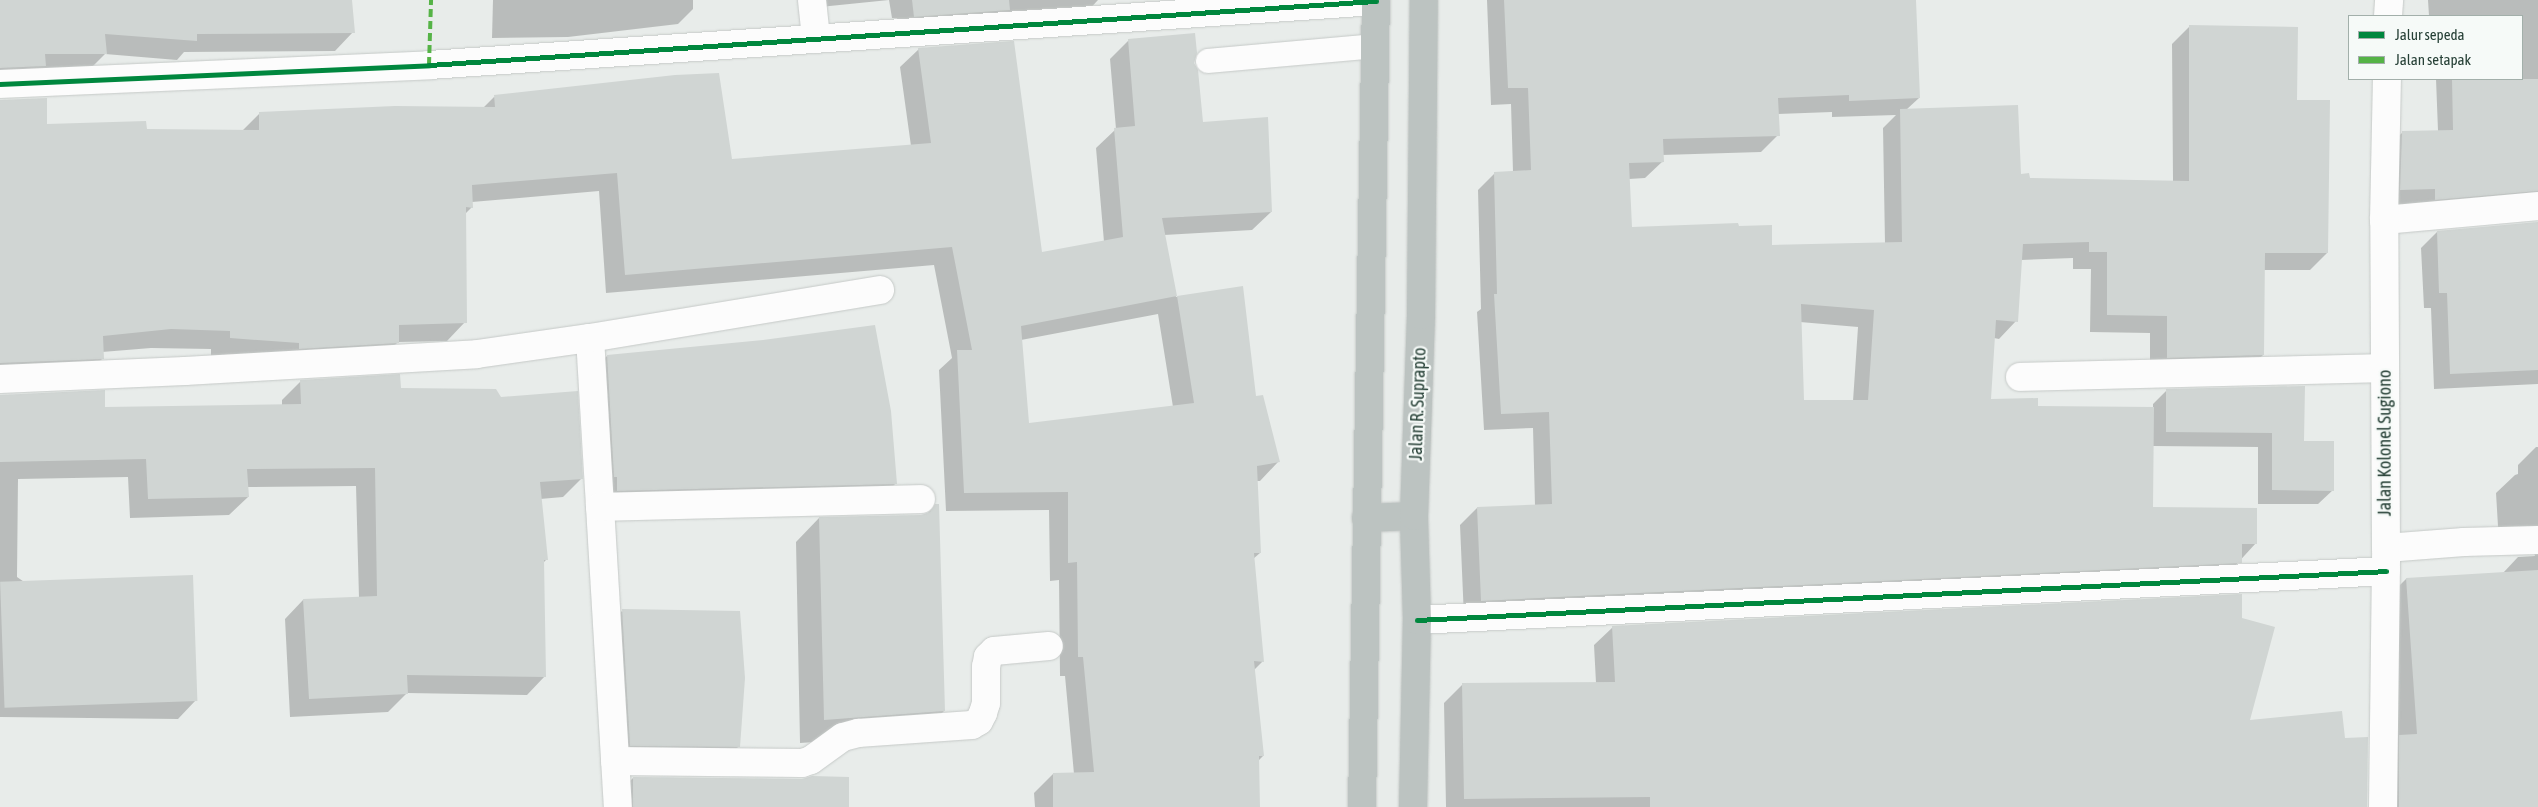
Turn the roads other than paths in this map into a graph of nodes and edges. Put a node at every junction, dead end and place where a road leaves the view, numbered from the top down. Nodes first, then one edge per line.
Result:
1 (812, 0) edge
2 (1376, 0) edge
3 (1424, 0) edge
4 (2389, 0) edge
5 (2388, 15) edge
6 (816, 39) junction
7 (1374, 46) junction
8 (1208, 61) dead end
9 (2387, 80) edge
10 (0, 84) edge
11 (2538, 206) edge
12 (2384, 220) junction
13 (880, 290) dead end
14 (590, 338) junction
15 (2384, 368) junction
16 (2020, 377) dead end
17 (0, 379) edge
18 (921, 499) dead end
19 (600, 507) junction
20 (1414, 516) junction
21 (1366, 518) junction
22 (2538, 540) edge
23 (2386, 560) junction
24 (1418, 620) junction
25 (1049, 646) dead end
26 (615, 761) junction
27 (618, 807) edge
28 (1362, 807) edge
29 (1413, 807) edge
30 (2383, 807) edge

1 - 6 street
2 - 6 street
2 - 7 highway
3 - 20 highway, Jalan R. Suprapto
4 - 5 street
6 - 10 street
7 - 8 lane
7 - 21 highway
9 - 12 street, Jalan Kolonel Sugiono
11 - 12 street
12 - 15 street, Jalan Kolonel Sugiono
13 - 14 street
14 - 17 street
14 - 19 street
15 - 16 street
15 - 23 street, Jalan Kolonel Sugiono
18 - 19 street
19 - 26 street
20 - 21 highway
20 - 24 highway, Jalan R. Suprapto
21 - 28 highway
22 - 23 street
23 - 24 street
23 - 30 street, Jalan Kolonel Sugiono
24 - 29 highway, Jalan R. Suprapto
25 - 26 street
26 - 27 street

